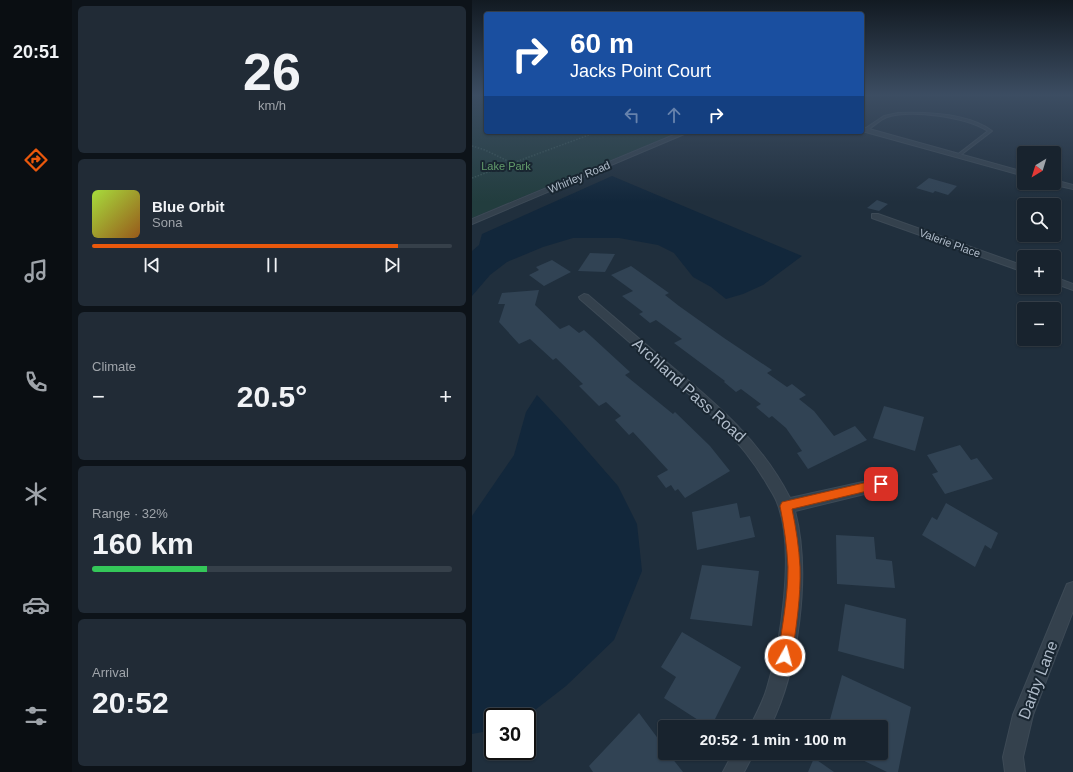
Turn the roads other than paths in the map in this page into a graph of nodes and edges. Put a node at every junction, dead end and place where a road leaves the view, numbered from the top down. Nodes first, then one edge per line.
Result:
1 (864, 130) edge
2 (989, 130) edge
3 (681, 134) edge
4 (958, 156) junction
5 (1017, 172) edge
6 (1061, 184) edge
7 (1073, 187) edge
8 (876, 216) dead end
9 (472, 222) edge
10 (1017, 267) edge
11 (1061, 283) edge
12 (1073, 287) edge
13 (584, 297) dead end
14 (881, 484) dead end
15 (786, 506) junction
16 (1073, 590) edge
17 (764, 720) edge
18 (740, 760) edge
19 (734, 772) edge
20 (1015, 772) edge

1 - 4 street
2 - 4 lane
3 - 9 street, Whirley Road
4 - 5 street
6 - 7 street
8 - 10 street, Valerie Place
11 - 12 street
13 - 15 street, Archland Pass Road
14 - 15 street
15 - 17 street, Archland Pass Road
16 - 20 street, Darby Lane
18 - 19 street

